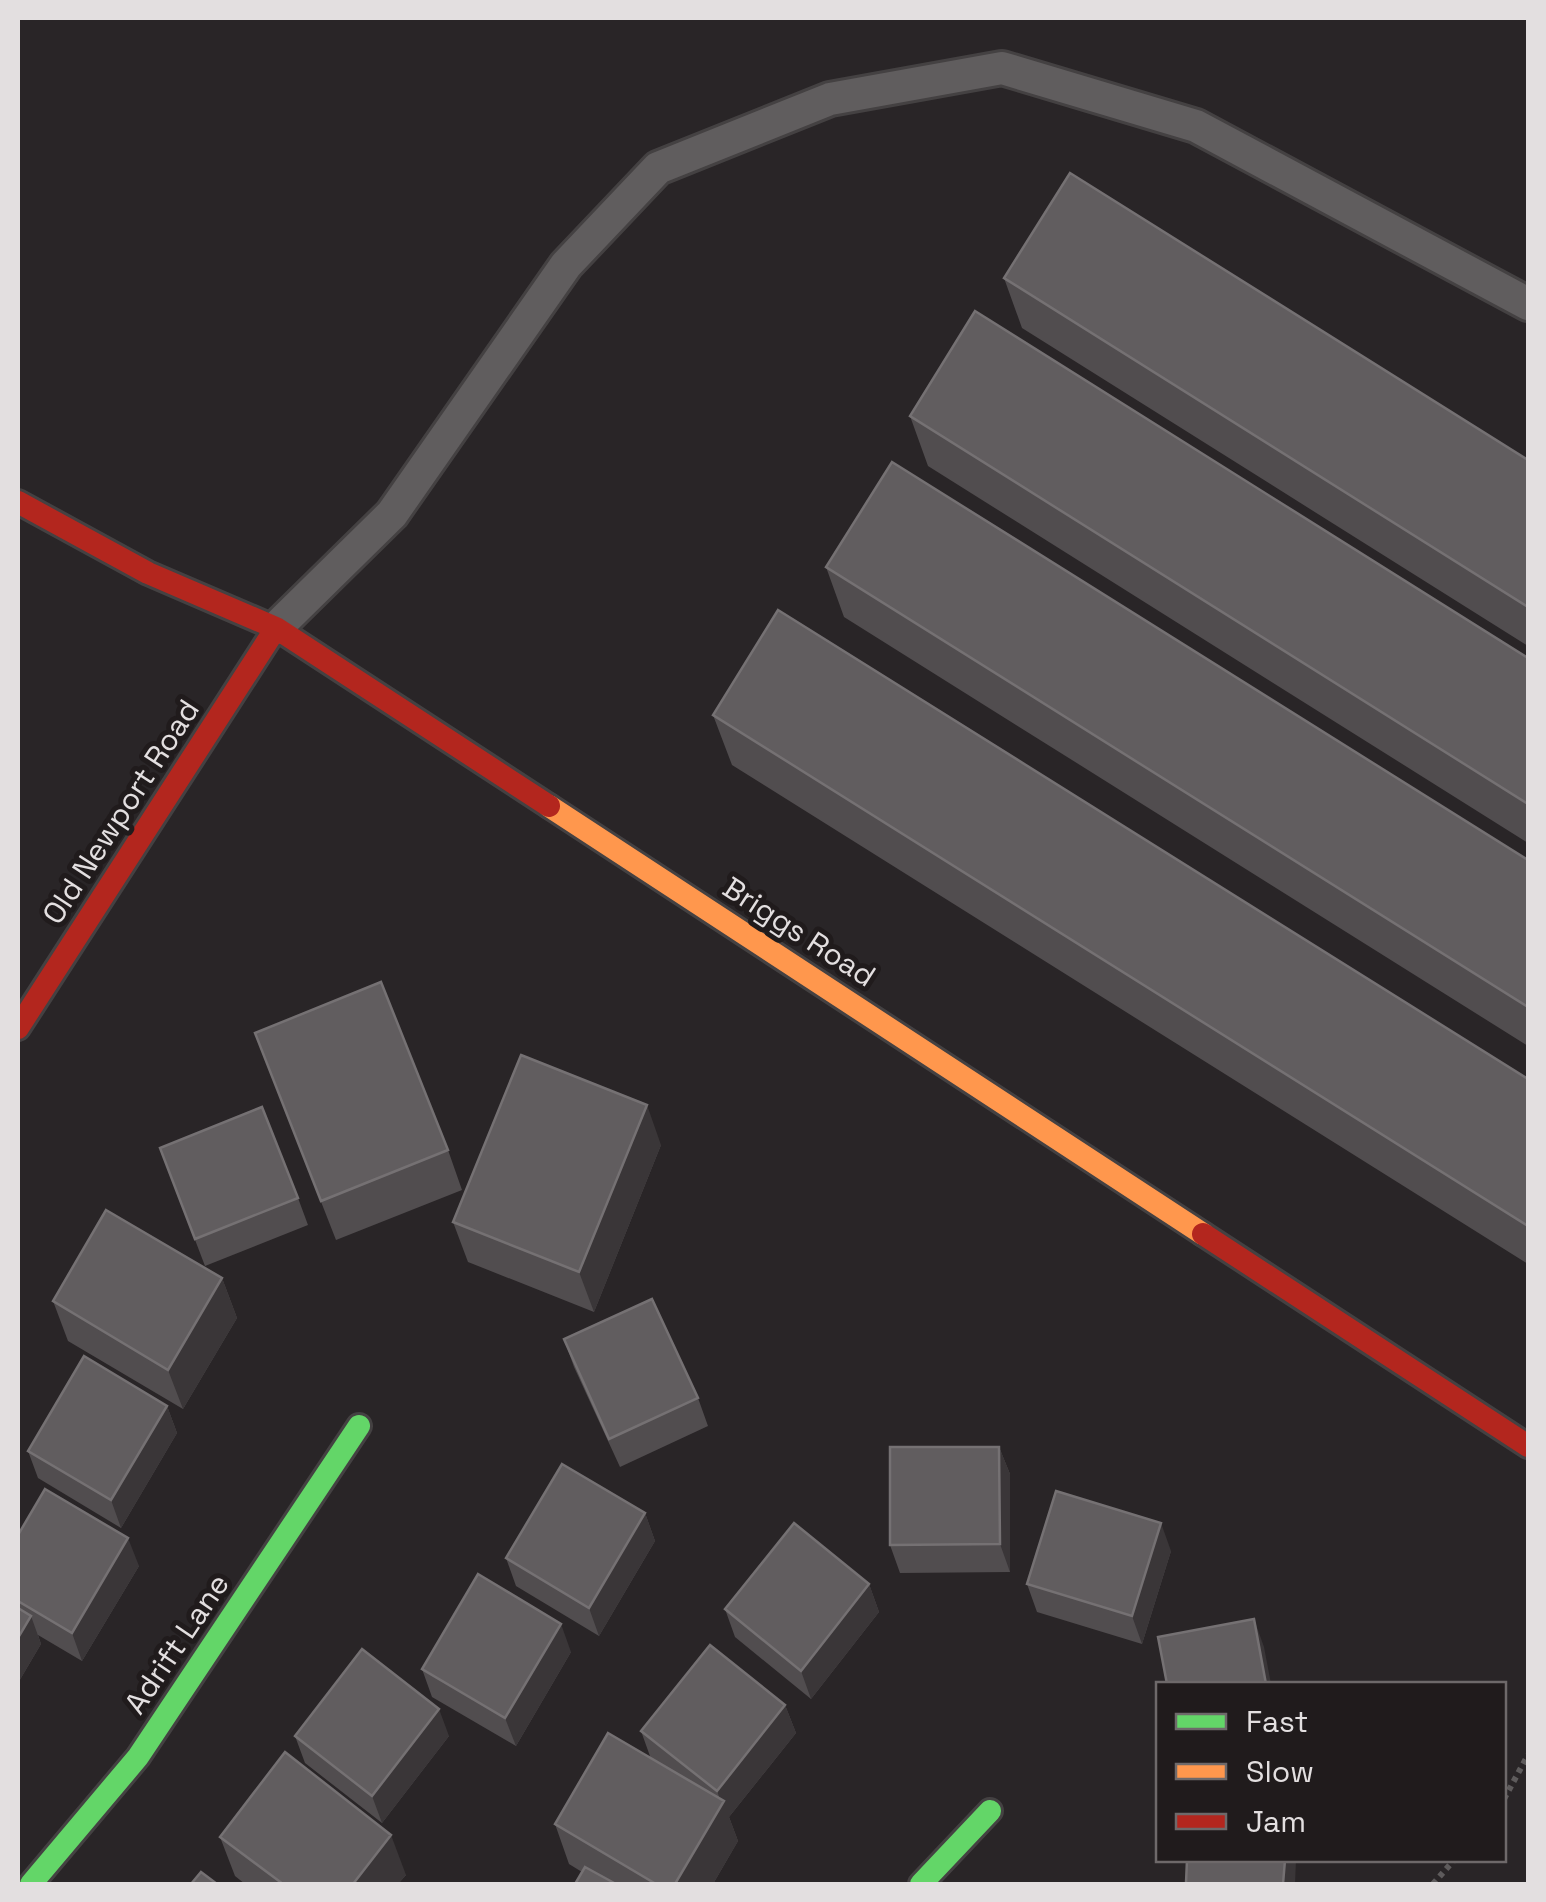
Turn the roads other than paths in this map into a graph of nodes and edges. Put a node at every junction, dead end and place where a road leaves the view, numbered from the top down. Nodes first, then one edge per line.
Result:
1 (1528, 304) edge
2 (18, 502) edge
3 (276, 628) junction
4 (18, 1028) edge
5 (358, 1426) dead end
6 (1528, 1446) edge
7 (990, 1811) dead end
8 (31, 1884) edge
9 (922, 1884) edge

1 - 3 lane
2 - 3 main road, Briggs Road
3 - 4 main road, Old Newport Road
3 - 6 main road, Briggs Road
5 - 8 main road, Adrift Lane
7 - 9 main road

